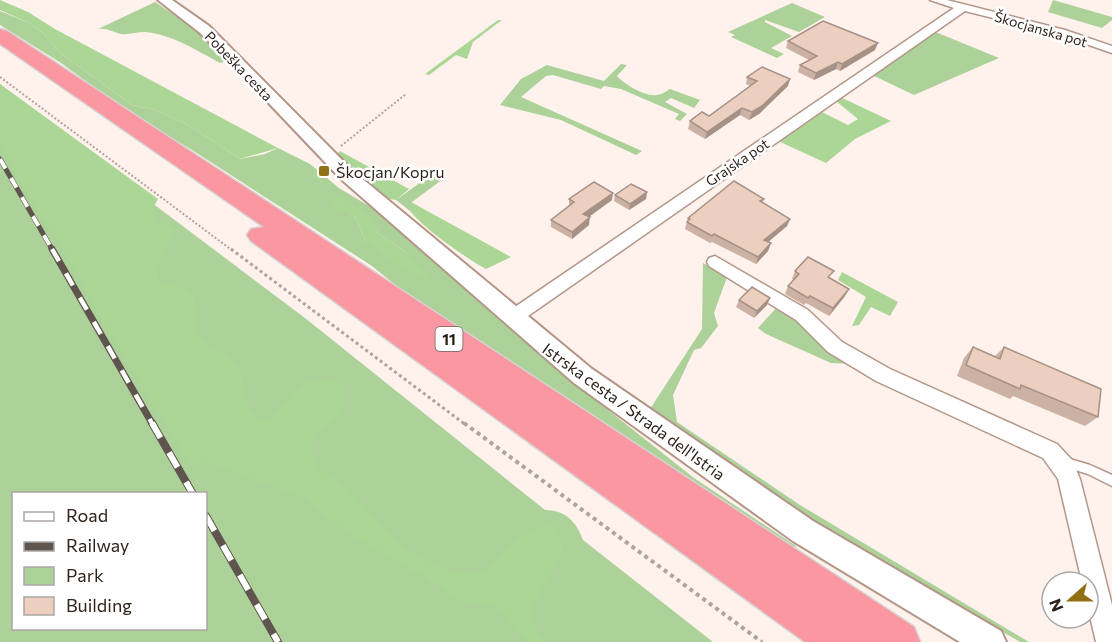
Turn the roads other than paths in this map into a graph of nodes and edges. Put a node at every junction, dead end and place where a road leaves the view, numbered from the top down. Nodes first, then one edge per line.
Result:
1 (164, 0) edge
2 (935, 0) edge
3 (963, 7) junction
4 (0, 35) edge
5 (1112, 50) edge
6 (0, 53) edge
7 (309, 138) joint
8 (715, 262) dead end
9 (512, 318) junction
10 (1063, 462) junction
11 (1112, 481) edge
12 (841, 642) edge
13 (899, 642) edge
14 (990, 642) edge
15 (1109, 642) edge

1 - 7 street, Pobeška cesta
2 - 3 street, Škocjanska pot
3 - 5 street, Škocjanska pot
3 - 9 street, Grajska pot
4 - 13 highway, 11
6 - 12 highway, 11
7 - 9 street, Istrska cesta / Strada dell'Istria
8 - 10 street
9 - 14 street, Istrska cesta / Strada dell'Istria
10 - 11 lane
10 - 15 street

